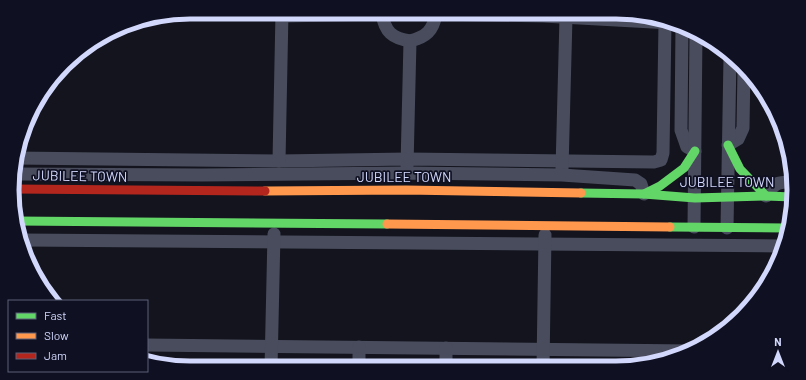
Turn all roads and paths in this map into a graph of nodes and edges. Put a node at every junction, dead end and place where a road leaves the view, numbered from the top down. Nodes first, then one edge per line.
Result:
1 (282, 19) edge
2 (383, 19) edge
3 (435, 19) edge
4 (566, 19) edge
5 (600, 19) edge
6 (648, 22) edge
7 (667, 27) edge
8 (682, 32) edge
9 (696, 39) edge
10 (410, 41) junction
11 (730, 62) edge
12 (744, 76) edge
13 (728, 145) junction
14 (694, 151) junction
15 (22, 158) edge
16 (201, 159) junction
17 (408, 159) junction
18 (280, 161) junction
19 (562, 161) junction
20 (407, 173) junction
21 (19, 174) edge
22 (202, 175) junction
23 (562, 175) junction
24 (787, 182) edge
25 (19, 189) edge
26 (406, 190) junction
27 (203, 192) junction
28 (644, 194) junction
29 (766, 196) junction
30 (727, 197) junction
31 (787, 197) edge
32 (695, 198) junction
33 (22, 221) edge
34 (274, 223) junction
35 (545, 225) junction
36 (694, 227) junction
37 (727, 228) junction
38 (783, 228) edge
39 (27, 240) edge
40 (274, 242) junction
41 (544, 242) junction
42 (778, 246) edge
43 (148, 345) edge
44 (271, 346) junction
45 (359, 347) junction
46 (446, 348) junction
47 (544, 349) junction
48 (674, 351) edge
49 (270, 361) edge
50 (359, 361) edge
51 (446, 361) edge
52 (543, 361) edge

1 - 18 street
2 - 10 street
3 - 10 street
4 - 19 street
5 - 6 street
7 - 19 street
8 - 14 street
9 - 14 street
10 - 17 street
11 - 13 street
12 - 13 street
13 - 29 street
13 - 30 street
14 - 28 street
14 - 32 street
15 - 16 street
16 - 18 street
16 - 22 street
17 - 18 street
17 - 19 street
17 - 20 street
19 - 23 street
20 - 22 street
20 - 23 street
20 - 26 street
21 - 22 street
22 - 27 street
23 - 28 street
24 - 29 street
25 - 27 street, JUBILEE TOWN
26 - 27 street, JUBILEE TOWN
26 - 28 street, JUBILEE TOWN
28 - 32 street, JUBILEE TOWN
29 - 30 street, JUBILEE TOWN
29 - 31 street, JUBILEE TOWN
30 - 32 street, JUBILEE TOWN
30 - 37 street
32 - 36 street
33 - 34 street
34 - 35 street
34 - 40 street
35 - 36 street
35 - 41 street
36 - 37 street
37 - 38 street
39 - 40 street
40 - 41 street
40 - 44 street
41 - 42 street
41 - 47 street
43 - 44 street
44 - 45 street
44 - 49 street
45 - 46 street
45 - 50 street
46 - 47 street
46 - 51 street
47 - 48 street
47 - 52 street

